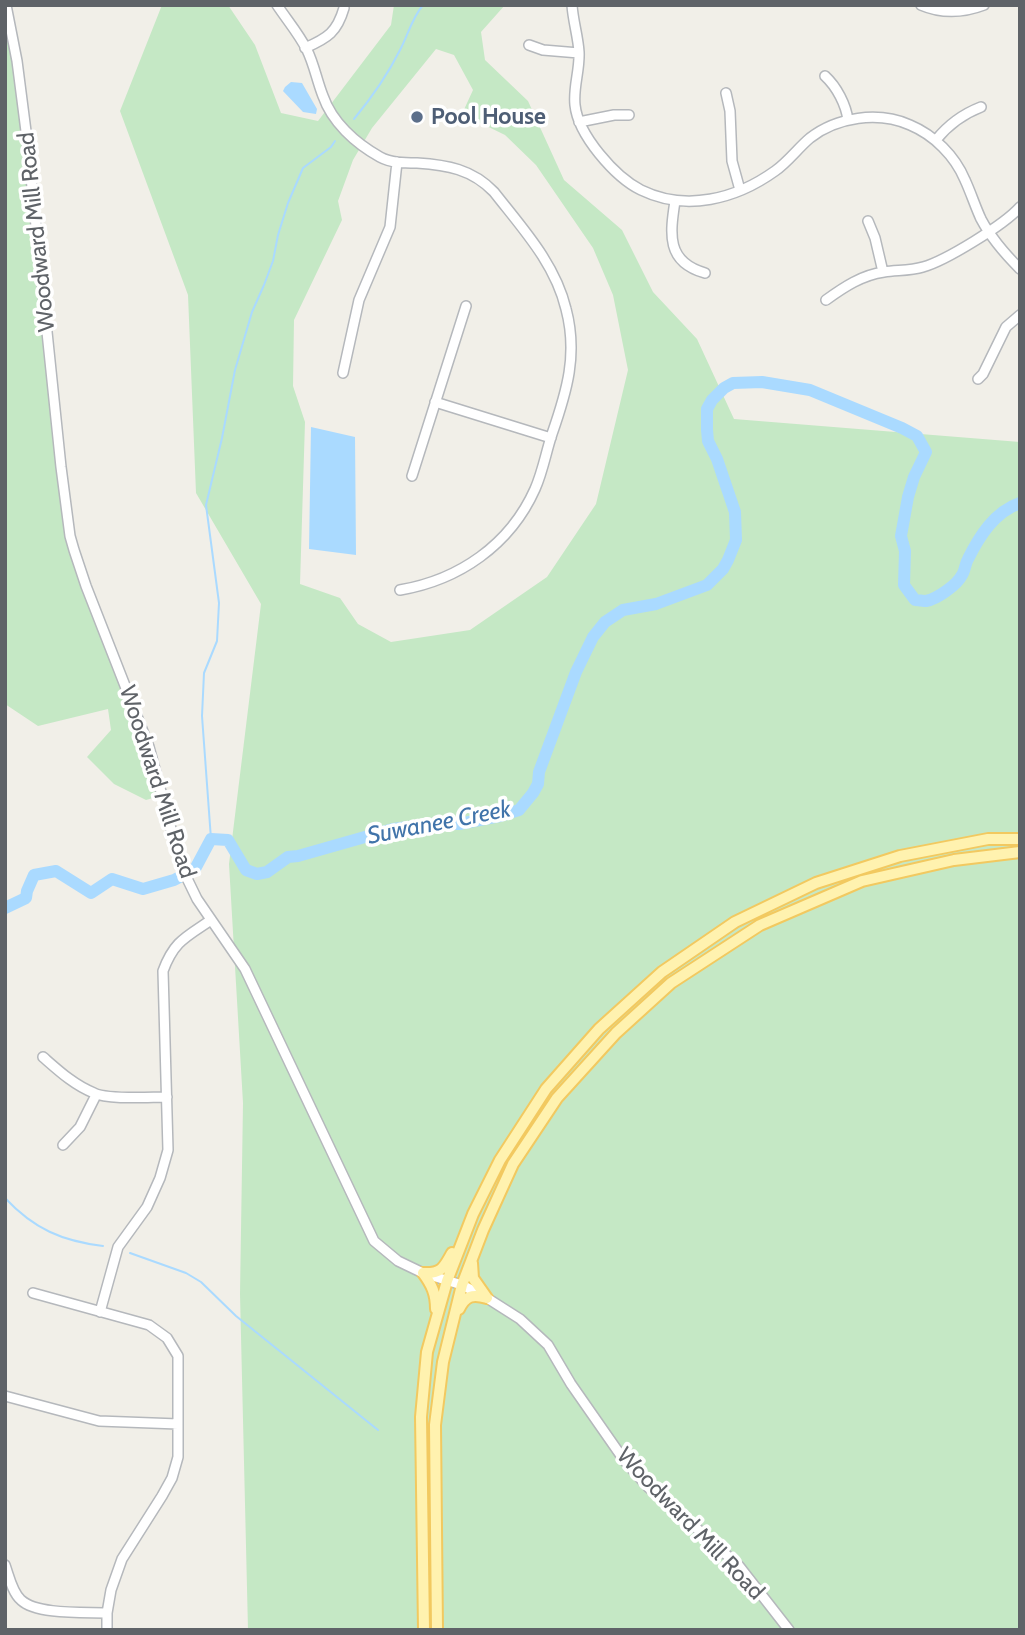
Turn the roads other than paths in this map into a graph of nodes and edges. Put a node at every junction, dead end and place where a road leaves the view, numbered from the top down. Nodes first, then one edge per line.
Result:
1 (6, 5) edge
2 (277, 5) edge
3 (572, 5) edge
4 (921, 5) edge
5 (984, 5) edge
6 (344, 8) dead end
7 (529, 45) dead end
8 (305, 48) junction
9 (579, 53) junction
10 (825, 76) dead end
11 (726, 93) dead end
12 (981, 107) dead end
13 (629, 115) dead end
14 (848, 120) junction
15 (579, 122) junction
16 (936, 141) junction
17 (397, 162) junction
18 (740, 190) junction
19 (675, 201) junction
20 (1020, 207) edge
21 (869, 221) dead end
22 (988, 231) junction
23 (1020, 269) edge
24 (883, 272) junction
25 (705, 273) dead end
26 (826, 300) dead end
27 (466, 306) dead end
28 (1020, 315) edge
29 (343, 373) dead end
30 (978, 379) dead end
31 (435, 402) junction
32 (551, 438) junction
33 (412, 476) dead end
34 (400, 590) dead end
35 (1020, 839) edge
36 (1020, 852) edge
37 (211, 920) junction
38 (43, 1057) dead end
39 (96, 1095) junction
40 (167, 1097) junction
41 (63, 1145) dead end
42 (474, 1214) junction
43 (473, 1256) junction
44 (423, 1273) junction
45 (447, 1281) junction
46 (462, 1285) junction
47 (33, 1293) dead end
48 (487, 1298) junction
49 (100, 1312) junction
50 (435, 1324) junction
51 (452, 1324) junction
52 (5, 1396) edge
53 (178, 1424) junction
54 (5, 1565) edge
55 (107, 1613) junction
56 (107, 1630) edge
57 (424, 1630) edge
58 (437, 1630) edge
59 (789, 1630) edge

1 - 37 street, Woodward Mill Road
2 - 8 street
3 - 9 street
4 - 5 street
6 - 8 street
7 - 9 street
8 - 17 street
9 - 15 street
10 - 14 street
11 - 18 street
12 - 16 street
13 - 15 street
14 - 16 street
14 - 18 street
15 - 19 street
16 - 22 street
17 - 29 street
17 - 32 street
18 - 19 street
19 - 25 street
20 - 22 street
21 - 24 street
22 - 23 street
22 - 24 street
24 - 26 street
27 - 31 street
28 - 30 street
31 - 32 street
31 - 33 street
32 - 34 street
35 - 42 main road
36 - 43 main road
37 - 40 street
37 - 44 street, Woodward Mill Road
38 - 39 street
39 - 40 street
39 - 41 street
40 - 49 street
42 - 44 main road
42 - 45 main road
43 - 46 main road
43 - 48 main road
44 - 45 street, Woodward Mill Road
44 - 50 main road
45 - 46 street, Woodward Mill Road
45 - 50 main road
46 - 48 street, Woodward Mill Road
46 - 51 main road
47 - 49 street
48 - 51 main road
48 - 59 street, Woodward Mill Road
49 - 53 street
50 - 57 main road
51 - 58 main road
52 - 53 street
53 - 55 street
54 - 55 street
55 - 56 street

